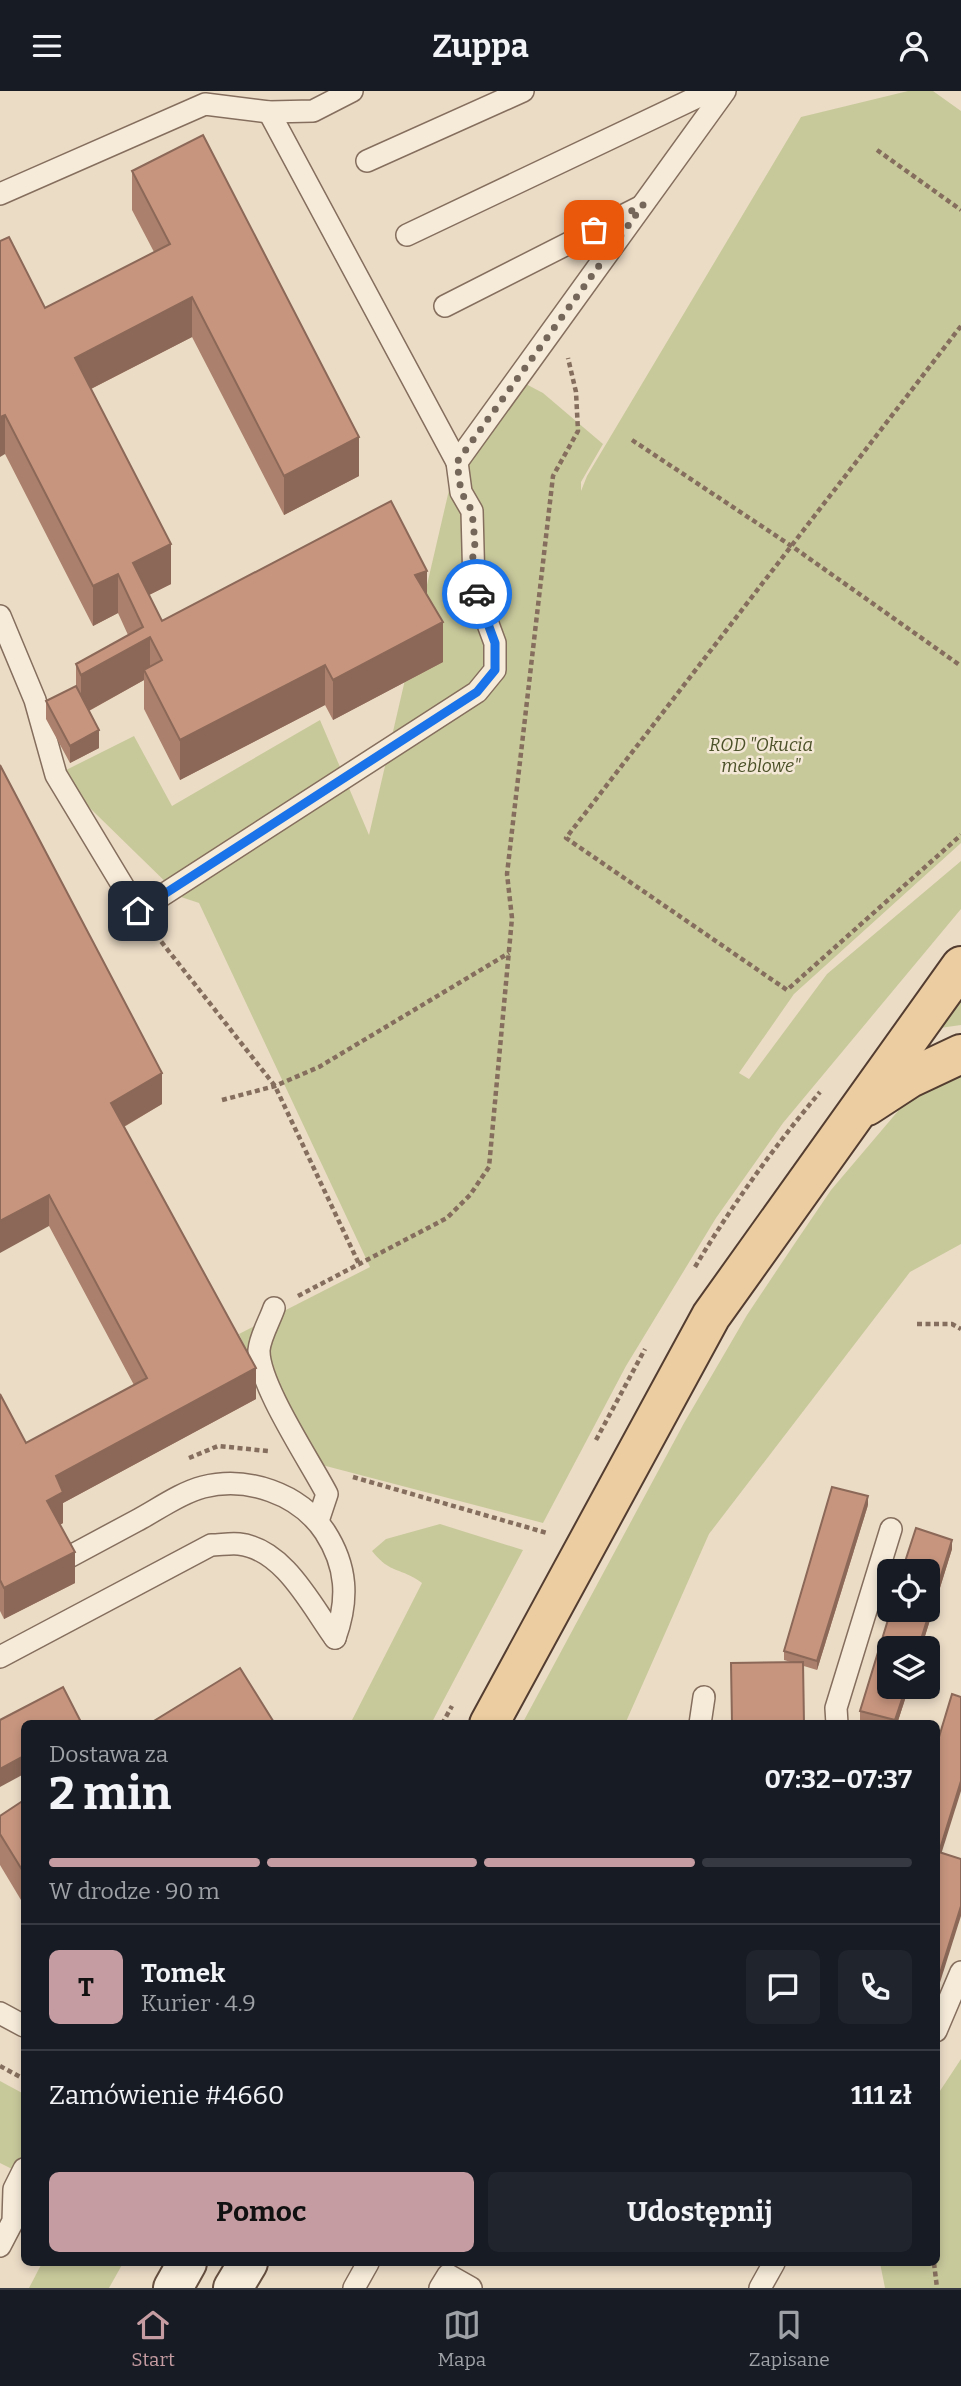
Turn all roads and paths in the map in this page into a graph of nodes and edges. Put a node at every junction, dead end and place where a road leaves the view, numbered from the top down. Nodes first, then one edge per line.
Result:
1 (352, 91) edge
2 (523, 91) edge
3 (710, 91) edge
4 (725, 91) edge
5 (269, 112) junction
6 (877, 151) dead end
7 (367, 161) dead end
8 (0, 194) edge
9 (643, 205) junction
10 (961, 210) edge
11 (407, 235) dead end
12 (445, 306) dead end
13 (559, 321) junction
14 (961, 326) edge
15 (632, 440) dead end
16 (457, 462) junction
17 (793, 547) junction
18 (0, 616) edge
19 (961, 666) edge
20 (961, 835) edge
21 (138, 911) junction
22 (509, 953) junction
23 (961, 965) edge
24 (961, 1054) edge
25 (275, 1086) junction
26 (222, 1100) dead end
27 (850, 1116) junction
28 (360, 1266) junction
29 (274, 1308) joint
30 (917, 1324) dead end
31 (961, 1329) edge
32 (412, 1495) dead end
33 (318, 1521) junction
34 (891, 1529) dead end
35 (547, 1533) dead end
36 (0, 1594) edge
37 (0, 1657) edge
38 (704, 1697) dead end
39 (497, 1716) edge
40 (701, 1720) edge
41 (837, 1720) edge
42 (961, 1972) edge
43 (0, 2013) edge
44 (940, 2022) edge
45 (21, 2024) edge
46 (0, 2066) edge
47 (21, 2077) edge
48 (21, 2172) edge
49 (7, 2186) edge
50 (0, 2246) edge
51 (185, 2266) edge
52 (246, 2266) edge
53 (366, 2266) edge
54 (772, 2266) edge
55 (934, 2266) edge
56 (447, 2275) edge
57 (173, 2288) edge
58 (233, 2288) edge
59 (354, 2288) edge
60 (471, 2288) edge
61 (760, 2288) edge
62 (937, 2288) edge

1 - 5 lane
2 - 7 lane
3 - 11 lane
4 - 9 lane
5 - 8 lane
5 - 16 lane
6 - 10 path
9 - 12 lane
9 - 13 lane
13 - 16 lane
13 - 22 path
14 - 17 path
15 - 17 path
16 - 21 lane
17 - 19 path
17 - 20 path
18 - 21 lane
21 - 25 path
22 - 25 path
22 - 28 path
23 - 27 main road
24 - 27 main road
25 - 26 path
25 - 28 path
27 - 39 main road
28 - 29 path
29 - 33 lane
30 - 31 path
32 - 35 path
33 - 36 lane
33 - 37 lane
34 - 41 lane
38 - 40 lane
42 - 44 lane
43 - 45 lane
46 - 47 path
48 - 49 lane
49 - 50 lane
51 - 57 street
52 - 58 street
53 - 59 lane
54 - 61 lane
55 - 62 path
56 - 60 lane

